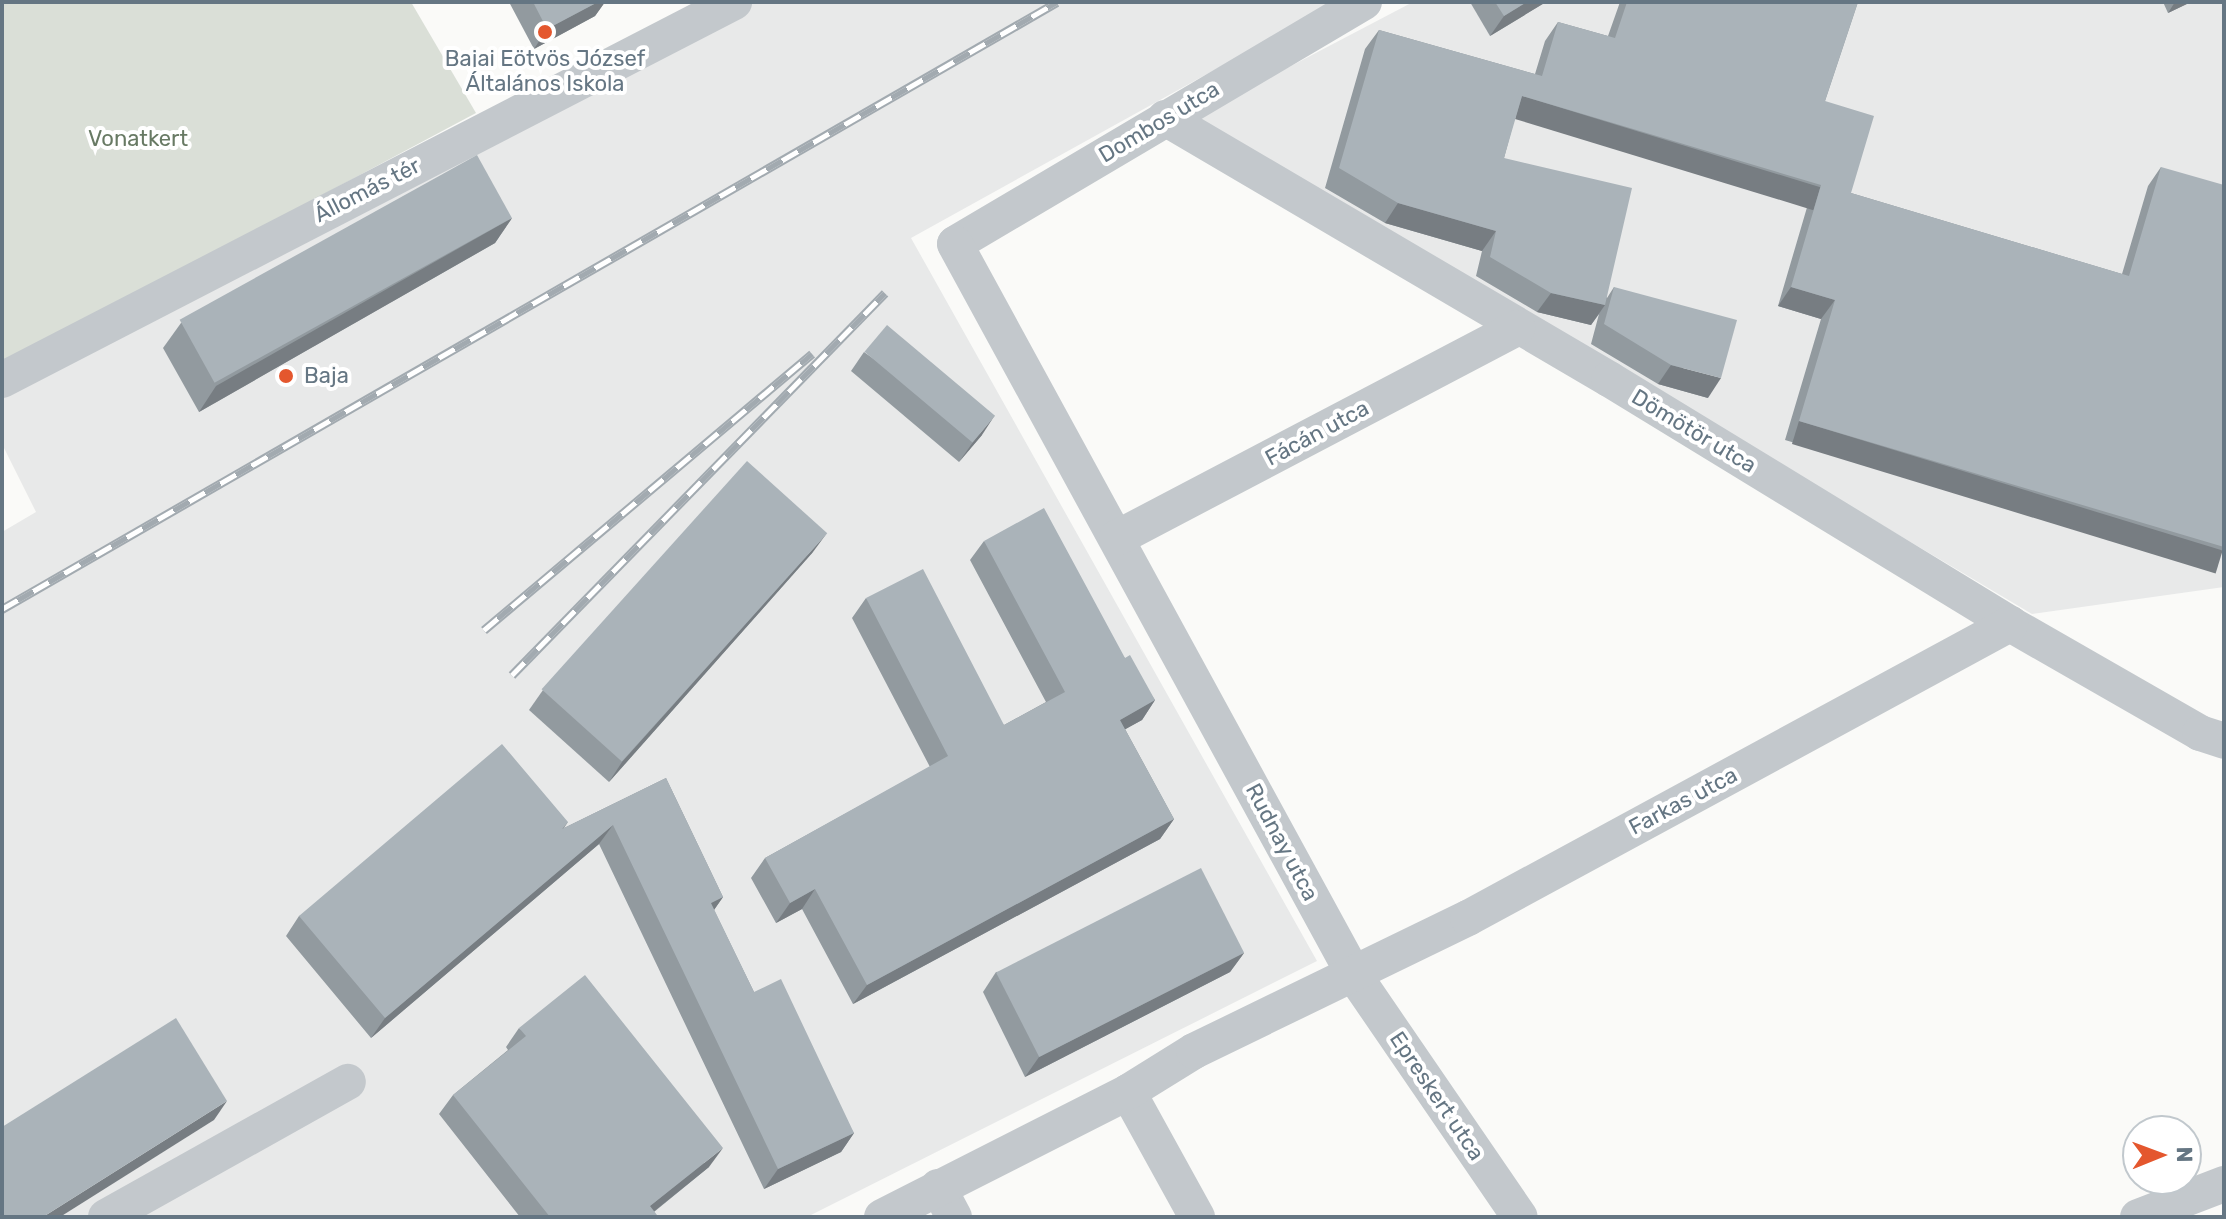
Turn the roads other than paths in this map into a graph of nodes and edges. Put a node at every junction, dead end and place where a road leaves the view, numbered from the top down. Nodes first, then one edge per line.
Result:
1 (734, 2) edge
2 (1364, 2) edge
3 (1165, 118) junction
4 (955, 244) joint
5 (1517, 328) junction
6 (2, 380) edge
7 (1117, 538) junction
8 (2010, 624) junction
9 (2224, 741) edge
10 (1354, 975) junction
11 (348, 1082) dead end
12 (1128, 1092) junction
13 (2224, 1184) edge
14 (946, 1202) edge
15 (106, 1217) edge
16 (882, 1217) edge
17 (1197, 1217) edge
18 (1520, 1217) edge
19 (2138, 1217) edge

1 - 6 street, Állomás tér
2 - 3 street, Dombos utca
3 - 4 street, Dombos utca
3 - 5 street, Dömötör utca
4 - 7 street, Rudnay utca
5 - 7 street, Fácán utca
5 - 8 street, Dömötör utca
7 - 10 street, Rudnay utca
8 - 9 street, Dömötör utca
8 - 10 street, Farkas utca
10 - 12 street
10 - 18 street, Epreskert utca
11 - 15 street
12 - 14 street
12 - 17 street
13 - 19 street
14 - 16 street

